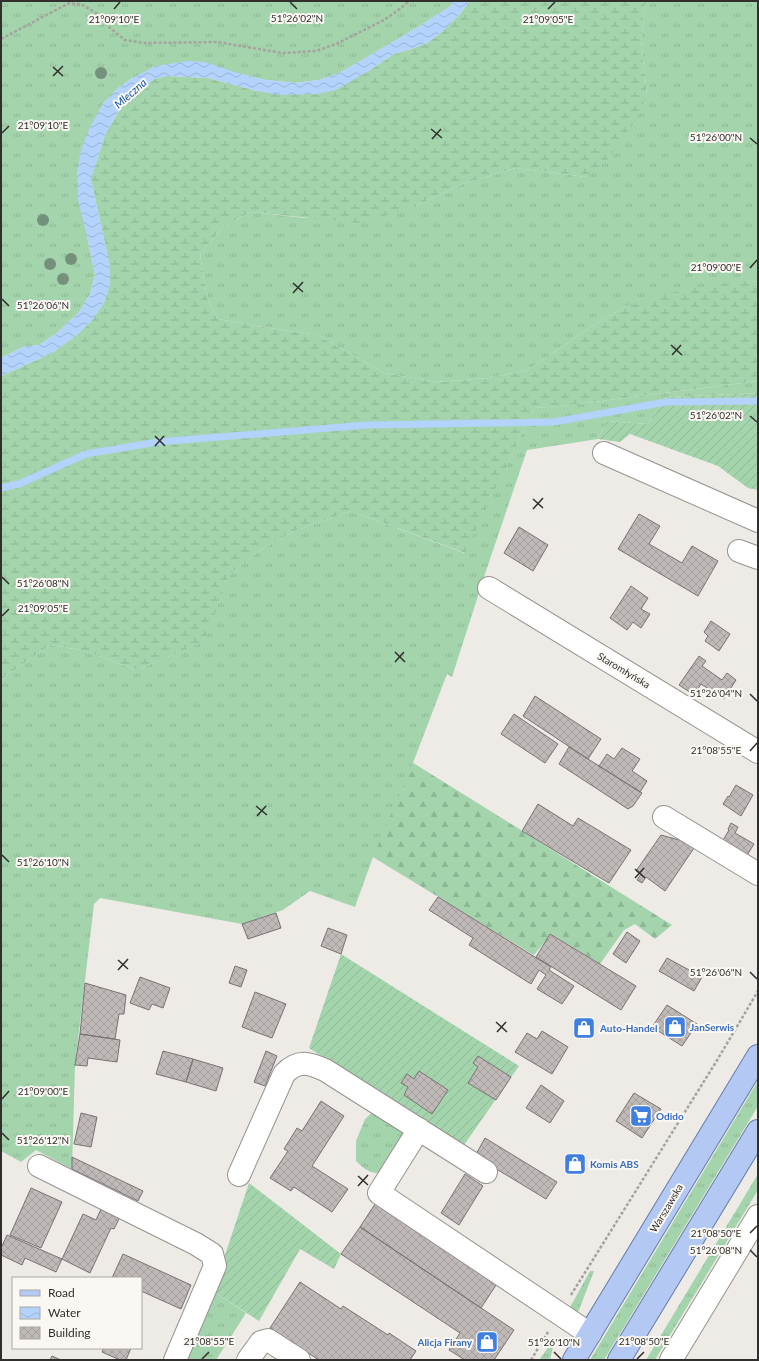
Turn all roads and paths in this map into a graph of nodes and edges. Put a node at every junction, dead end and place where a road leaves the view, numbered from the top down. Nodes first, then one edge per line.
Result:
1 (72, 1) edge
2 (409, 1) edge
3 (67, 4) junction
4 (1, 39) edge
5 (604, 453) dead end
6 (758, 521) edge
7 (489, 588) dead end
8 (758, 752) edge
9 (664, 817) dead end
10 (758, 874) edge
11 (758, 991) edge
12 (758, 1056) edge
13 (419, 1129) junction
14 (758, 1131) edge
15 (39, 1166) dead end
16 (486, 1172) dead end
17 (240, 1175) dead end
18 (758, 1216) edge
19 (559, 1314) junction
20 (590, 1334) junction
21 (175, 1360) edge
22 (248, 1360) edge
23 (299, 1360) edge
24 (531, 1360) edge
25 (574, 1360) edge
26 (619, 1360) edge
27 (671, 1360) edge

1 - 3 path
2 - 3 path
3 - 4 path
5 - 6 street
7 - 8 street, Staromłyńska
9 - 10 street
11 - 19 path
12 - 20 main road, Warszawska
13 - 16 street
13 - 17 street
13 - 19 street
14 - 26 main road
15 - 21 street
18 - 27 street
19 - 20 street
19 - 24 path
20 - 25 main road, Warszawska
22 - 23 street

